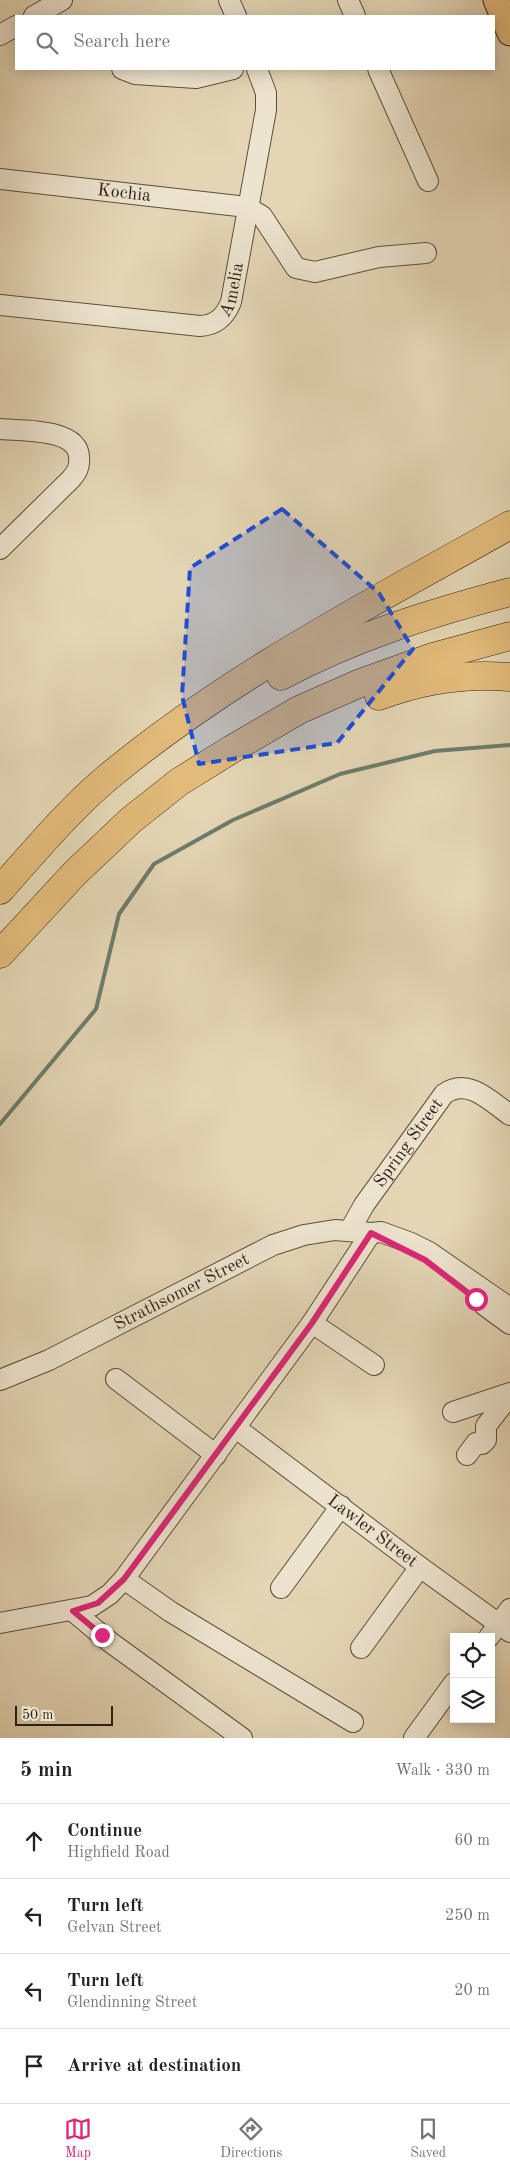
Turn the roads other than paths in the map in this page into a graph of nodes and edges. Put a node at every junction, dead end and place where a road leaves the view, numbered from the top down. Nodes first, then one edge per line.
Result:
1 (62, 0) edge
2 (229, 0) edge
3 (348, 0) edge
4 (496, 0) edge
5 (36, 15) edge
6 (236, 15) edge
7 (355, 15) edge
8 (15, 27) edge
9 (510, 33) edge
10 (0, 35) edge
11 (125, 70) edge
12 (229, 70) edge
13 (257, 70) edge
14 (378, 70) edge
15 (0, 178) edge
16 (428, 181) dead end
17 (247, 207) junction
18 (426, 253) dead end
19 (0, 305) edge
20 (0, 429) edge
21 (510, 525) edge
22 (0, 549) edge
23 (510, 592) edge
24 (510, 636) edge
25 (510, 677) edge
26 (0, 891) edge
27 (0, 954) edge
28 (0, 968) edge
29 (510, 1114) edge
30 (350, 1230) junction
31 (377, 1234) junction
32 (510, 1308) edge
33 (312, 1323) junction
34 (510, 1324) edge
35 (374, 1365) dead end
36 (0, 1380) edge
37 (116, 1380) dead end
38 (510, 1394) edge
39 (453, 1412) dead end
40 (236, 1428) junction
41 (471, 1449) dead end
42 (216, 1455) junction
43 (341, 1506) junction
44 (420, 1567) junction
45 (124, 1579) junction
46 (281, 1588) dead end
47 (73, 1611) junction
48 (0, 1623) edge
49 (502, 1625) edge
50 (361, 1648) dead end
51 (450, 1688) edge
52 (353, 1722) dead end
53 (242, 1738) edge
54 (414, 1738) edge

1 - 5 street
2 - 6 street
3 - 7 street
4 - 9 main road
8 - 10 street
11 - 12 street
13 - 17 street, Amelia
14 - 16 street
15 - 17 street, Kochia
17 - 18 street
17 - 19 street, Amelia
20 - 22 street
21 - 26 highway
23 - 26 highway
24 - 27 highway
25 - 28 highway
29 - 30 street, Spring Street
30 - 31 street, Strathsomer Street
30 - 36 street, Strathsomer Street
31 - 32 street
31 - 33 street
31 - 34 street
33 - 35 street
33 - 40 street
37 - 42 street
38 - 39 street
38 - 41 street
40 - 42 street
40 - 43 street, Lawler Street
42 - 45 street
43 - 44 street, Lawler Street
43 - 46 street
44 - 49 street, Lawler Street
44 - 50 street
45 - 47 street
45 - 52 street
47 - 48 street
47 - 53 street
51 - 54 street

